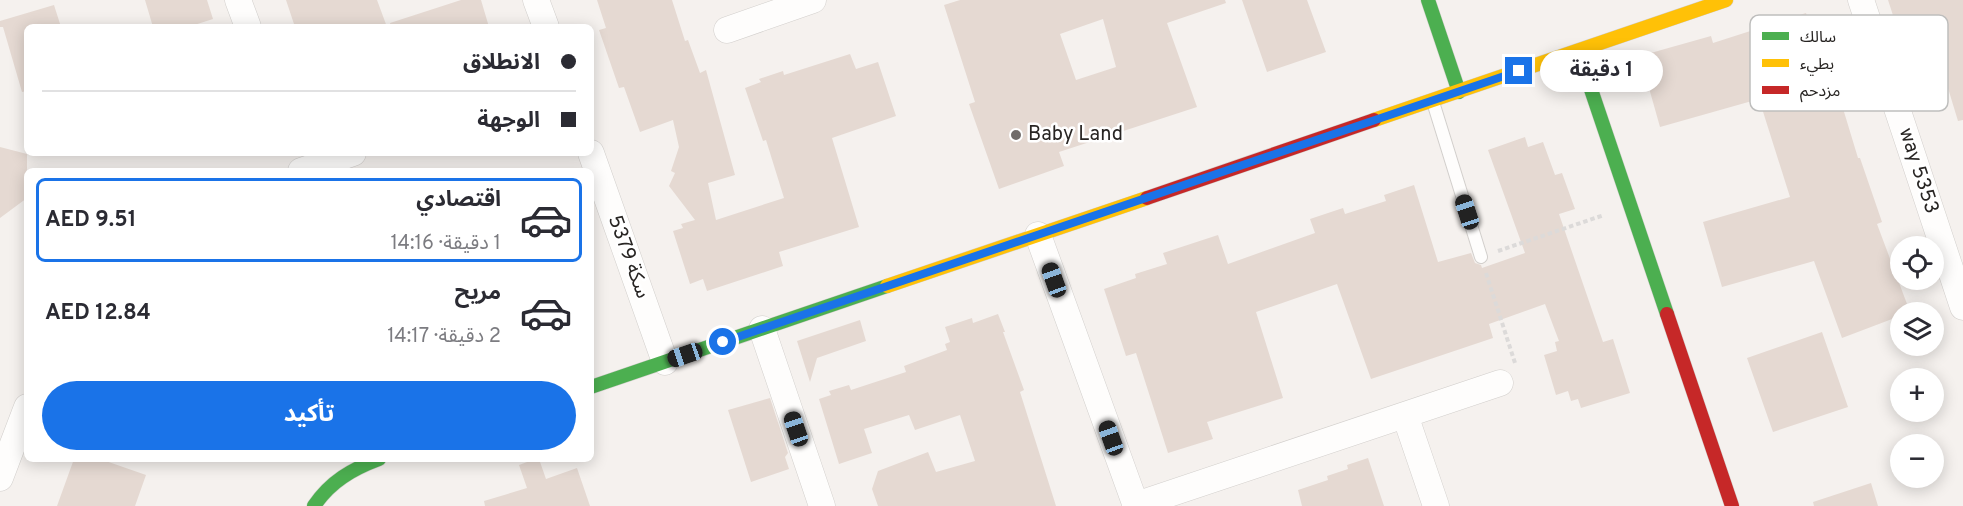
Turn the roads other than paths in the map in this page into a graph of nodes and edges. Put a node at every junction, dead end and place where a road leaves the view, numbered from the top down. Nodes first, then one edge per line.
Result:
1 (238, 0) edge
2 (536, 0) edge
3 (813, 0) edge
4 (1428, 0) edge
5 (1726, 0) edge
6 (1861, 0) edge
7 (1866, 15) edge
8 (247, 24) edge
9 (545, 24) edge
10 (728, 30) dead end
11 (1578, 51) junction
12 (1459, 92) junction
13 (1432, 101) junction
14 (1898, 111) edge
15 (344, 156) edge
16 (592, 156) edge
17 (310, 168) edge
18 (1038, 235) junction
19 (1481, 257) road end
20 (1963, 307) edge
21 (762, 329) junction
22 (665, 362) junction
23 (1500, 383) road end
24 (594, 386) edge
25 (24, 415) edge
26 (1406, 416) junction
27 (372, 462) edge
28 (0, 478) edge
29 (314, 506) edge
30 (822, 506) edge
31 (1136, 506) edge
32 (1436, 506) edge
33 (1732, 506) edge

1 - 8 street
2 - 9 street
3 - 10 street
4 - 12 street
5 - 11 street
6 - 7 street, way 5353
11 - 12 street
11 - 33 street
12 - 13 street
13 - 18 street
13 - 19 lane
14 - 20 street, way 5353
15 - 17 street
16 - 22 street, سكة 5379
18 - 21 street
18 - 31 street
21 - 22 street
21 - 30 street
22 - 24 street
23 - 26 street
25 - 28 street
26 - 31 street
26 - 32 street
27 - 29 street

